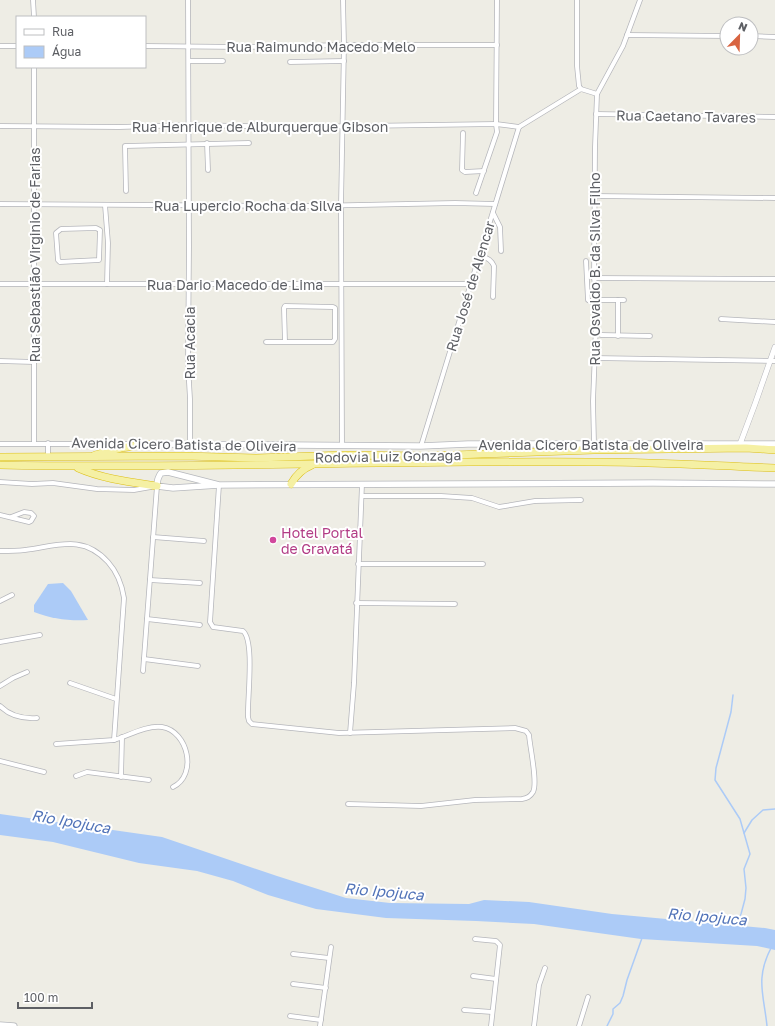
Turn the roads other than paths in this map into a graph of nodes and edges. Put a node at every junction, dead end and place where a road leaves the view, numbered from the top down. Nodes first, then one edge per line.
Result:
1 (33, 0) edge
2 (188, 0) edge
3 (343, 0) edge
4 (498, 0) edge
5 (577, 0) edge
6 (640, 0) edge
7 (34, 16) edge
8 (627, 35) junction
9 (719, 36) edge
10 (759, 36) edge
11 (775, 37) edge
12 (188, 45) junction
13 (344, 45) junction
14 (497, 45) junction
15 (0, 46) edge
16 (16, 46) edge
17 (146, 46) edge
18 (189, 61) junction
19 (223, 61) dead end
20 (344, 61) junction
21 (290, 62) dead end
22 (34, 68) edge
23 (581, 89) junction
24 (597, 94) junction
25 (596, 114) junction
26 (775, 117) edge
27 (496, 124) junction
28 (188, 125) junction
29 (0, 126) edge
30 (33, 126) junction
31 (343, 126) junction
32 (519, 127) junction
33 (463, 133) dead end
34 (207, 143) junction
35 (249, 143) dead end
36 (189, 144) junction
37 (208, 170) dead end
38 (484, 171) junction
39 (126, 191) dead end
40 (476, 192) dead end
41 (595, 196) junction
42 (775, 198) edge
43 (34, 203) junction
44 (0, 204) edge
45 (495, 204) junction
46 (105, 205) junction
47 (189, 205) junction
48 (341, 205) junction
49 (493, 213) junction
50 (108, 243) junction
51 (100, 244) junction
52 (500, 251) dead end
53 (480, 255) junction
54 (586, 261) dead end
55 (594, 278) junction
56 (775, 279) edge
57 (0, 284) edge
58 (34, 284) junction
59 (107, 284) junction
60 (189, 284) junction
61 (342, 284) junction
62 (471, 284) junction
63 (493, 297) dead end
64 (596, 300) junction
65 (618, 300) junction
66 (624, 300) dead end
67 (721, 319) dead end
68 (775, 322) edge
69 (335, 325) junction
70 (342, 325) junction
71 (601, 336) dead end
72 (618, 336) junction
73 (650, 336) dead end
74 (266, 342) dead end
75 (285, 342) junction
76 (775, 347) edge
77 (594, 358) junction
78 (773, 361) edge
79 (0, 362) edge
80 (34, 362) junction
81 (34, 443) junction
82 (48, 443) junction
83 (0, 444) edge
84 (151, 444) junction
85 (594, 444) junction
86 (740, 444) junction
87 (775, 444) edge
88 (190, 445) junction
89 (342, 445) junction
90 (421, 446) junction
91 (775, 450) edge
92 (0, 457) edge
93 (48, 457) junction
94 (90, 457) junction
95 (316, 463) junction
96 (0, 465) edge
97 (74, 466) junction
98 (775, 468) edge
99 (0, 482) edge
100 (291, 484) junction
101 (362, 484) junction
102 (775, 484) edge
103 (219, 485) junction
104 (156, 486) junction
105 (362, 496) junction
106 (581, 500) dead end
107 (0, 515) edge
108 (11, 517) junction
109 (154, 536) junction
110 (204, 541) dead end
111 (0, 551) edge
112 (358, 564) junction
113 (483, 564) dead end
114 (150, 580) junction
115 (200, 583) dead end
116 (12, 595) dead end
117 (0, 601) edge
118 (356, 603) junction
119 (455, 604) dead end
120 (147, 619) junction
121 (200, 625) dead end
122 (40, 635) dead end
123 (0, 642) edge
124 (144, 659) junction
125 (198, 666) dead end
126 (143, 671) dead end
127 (27, 672) dead end
128 (70, 683) dead end
129 (0, 686) edge
130 (116, 699) junction
131 (0, 706) edge
132 (37, 718) dead end
133 (350, 733) junction
134 (122, 738) junction
135 (114, 740) junction
136 (56, 744) dead end
137 (0, 761) edge
138 (44, 772) dead end
139 (76, 776) dead end
140 (121, 777) junction
141 (149, 780) dead end
142 (173, 787) dead end
143 (348, 804) dead end
144 (475, 939) dead end
145 (331, 946) dead end
146 (293, 954) dead end
147 (329, 958) junction
148 (545, 968) dead end
149 (474, 976) dead end
150 (496, 979) junction
151 (293, 984) dead end
152 (326, 988) junction
153 (588, 997) dead end
154 (464, 1010) dead end
155 (492, 1012) junction
156 (290, 1016) dead end
157 (321, 1020) junction
158 (0, 1025) edge
159 (14, 1026) edge
160 (320, 1026) edge
161 (491, 1026) edge
162 (534, 1026) edge
163 (579, 1026) edge

1 - 7 street
2 - 12 street, Rua Acacia
3 - 13 street
4 - 14 street
5 - 23 street
6 - 8 street
8 - 9 street
8 - 24 street
10 - 11 street
12 - 13 street, Rua Raimundo Macedo Melo
12 - 17 street, Rua Raimundo Macedo Melo
12 - 18 street, Rua Acacia
13 - 14 street, Rua Raimundo Macedo Melo
13 - 20 street
14 - 27 street
15 - 16 street
18 - 19 street
18 - 28 street, Rua Acacia
20 - 21 street
20 - 31 street
22 - 30 street, Rua Sebastião Virginio de Farias
23 - 24 street
23 - 32 street
24 - 25 street, Rua Osvaldo B. da Silva Filho
25 - 26 street, Rua Caetano Tavares
25 - 41 street, Rua Osvaldo B. da Silva Filho
27 - 31 street, Rua Henrique de Alburquerque Gibson
27 - 32 street, Rua Henrique de Alburquerque Gibson
27 - 38 street
28 - 30 street, Rua Henrique de Alburquerque Gibson
28 - 31 street, Rua Henrique de Alburquerque Gibson
28 - 36 street, Rua Acacia
29 - 30 street, Rua Henrique de Alburquerque Gibson
30 - 43 street, Rua Sebastião Virginio de Farias
31 - 48 street
32 - 45 street, Rua José de Alencar
33 - 38 street
34 - 35 street
34 - 36 street
34 - 37 street
36 - 39 street
36 - 47 street, Rua Acacia
38 - 40 street
41 - 42 street
41 - 55 street, Rua Osvaldo B. da Silva Filho
43 - 44 street, Rua Lupercio Rocha da Silva
43 - 46 street, Rua Lupercio Rocha da Silva
43 - 58 street, Rua Sebastião Virginio de Farias
45 - 48 street, Rua Lupercio Rocha da Silva
45 - 49 street, Rua José de Alencar
46 - 47 street, Rua Lupercio Rocha da Silva
46 - 50 street
47 - 48 street, Rua Lupercio Rocha da Silva
47 - 60 street, Rua Acacia
48 - 61 street
49 - 52 street
49 - 53 street, Rua José de Alencar
50 - 51 street
50 - 59 street
51 - 51 street
53 - 62 street, Rua José de Alencar
53 - 63 street
54 - 64 street
55 - 56 street
55 - 64 street, Rua Osvaldo B. da Silva Filho
57 - 58 street, Rua Dario Macedo de Lima
58 - 59 street, Rua Dario Macedo de Lima
58 - 80 street, Rua Sebastião Virginio de Farias
59 - 60 street, Rua Dario Macedo de Lima
60 - 61 street, Rua Dario Macedo de Lima
60 - 88 street, Rua Acacia
61 - 62 street, Rua Dario Macedo de Lima
61 - 70 street
62 - 90 street, Rua José de Alencar
64 - 65 street
64 - 77 street, Rua Osvaldo B. da Silva Filho
65 - 66 street
65 - 72 street
67 - 68 street
69 - 70 street
69 - 75 street
69 - 75 street
70 - 89 street
71 - 72 street
72 - 73 street
74 - 75 street
76 - 78 street
77 - 78 street
77 - 85 street, Rua Osvaldo B. da Silva Filho
78 - 86 street
79 - 80 street
80 - 81 street, Rua Sebastião Virginio de Farias
81 - 82 street, Avenida Cicero Batista de Oliveira
81 - 83 street, Avenida Cicero Batista de Oliveira
82 - 84 street, Avenida Cicero Batista de Oliveira
82 - 93 street
84 - 88 main road, Avenida Cicero Batista de Oliveira
84 - 94 highway
85 - 86 main road, Avenida Cicero Batista de Oliveira
85 - 90 main road, Avenida Cicero Batista de Oliveira
86 - 87 main road, Avenida Cicero Batista de Oliveira
88 - 89 main road, Avenida Cicero Batista de Oliveira
89 - 90 main road, Avenida Cicero Batista de Oliveira
91 - 94 highway, Rodovia Luiz Gonzaga
92 - 93 highway, Rodovia Luiz Gonzaga
93 - 94 highway, Rodovia Luiz Gonzaga
95 - 97 highway, Rodovia Luiz Gonzaga
95 - 98 highway, Rodovia Luiz Gonzaga
95 - 100 highway
96 - 97 highway, Rodovia Luiz Gonzaga
97 - 104 highway
99 - 104 street
100 - 101 main road
100 - 103 main road
101 - 102 main road
101 - 105 street
103 - 104 main road
103 - 104 main road
103 - 133 street
104 - 109 street
105 - 106 street
105 - 112 street
107 - 108 street
108 - 108 street
109 - 110 street
109 - 114 street
111 - 130 street
112 - 113 street
112 - 118 street
114 - 115 street
114 - 120 street
116 - 117 street
118 - 119 street
118 - 133 street
120 - 121 street
120 - 124 street
122 - 123 street
124 - 125 street
124 - 126 street
127 - 129 street
128 - 130 street
130 - 135 street
131 - 132 street
133 - 143 street
134 - 135 street
134 - 140 street
134 - 142 street
135 - 136 street
137 - 138 street
139 - 140 street
140 - 141 street
144 - 150 street
145 - 147 street
146 - 147 street
147 - 152 street
148 - 162 street
149 - 150 street
150 - 155 street
151 - 152 street
152 - 157 street
153 - 163 street
154 - 155 street
155 - 161 street
156 - 157 street
157 - 160 street
158 - 159 main road

